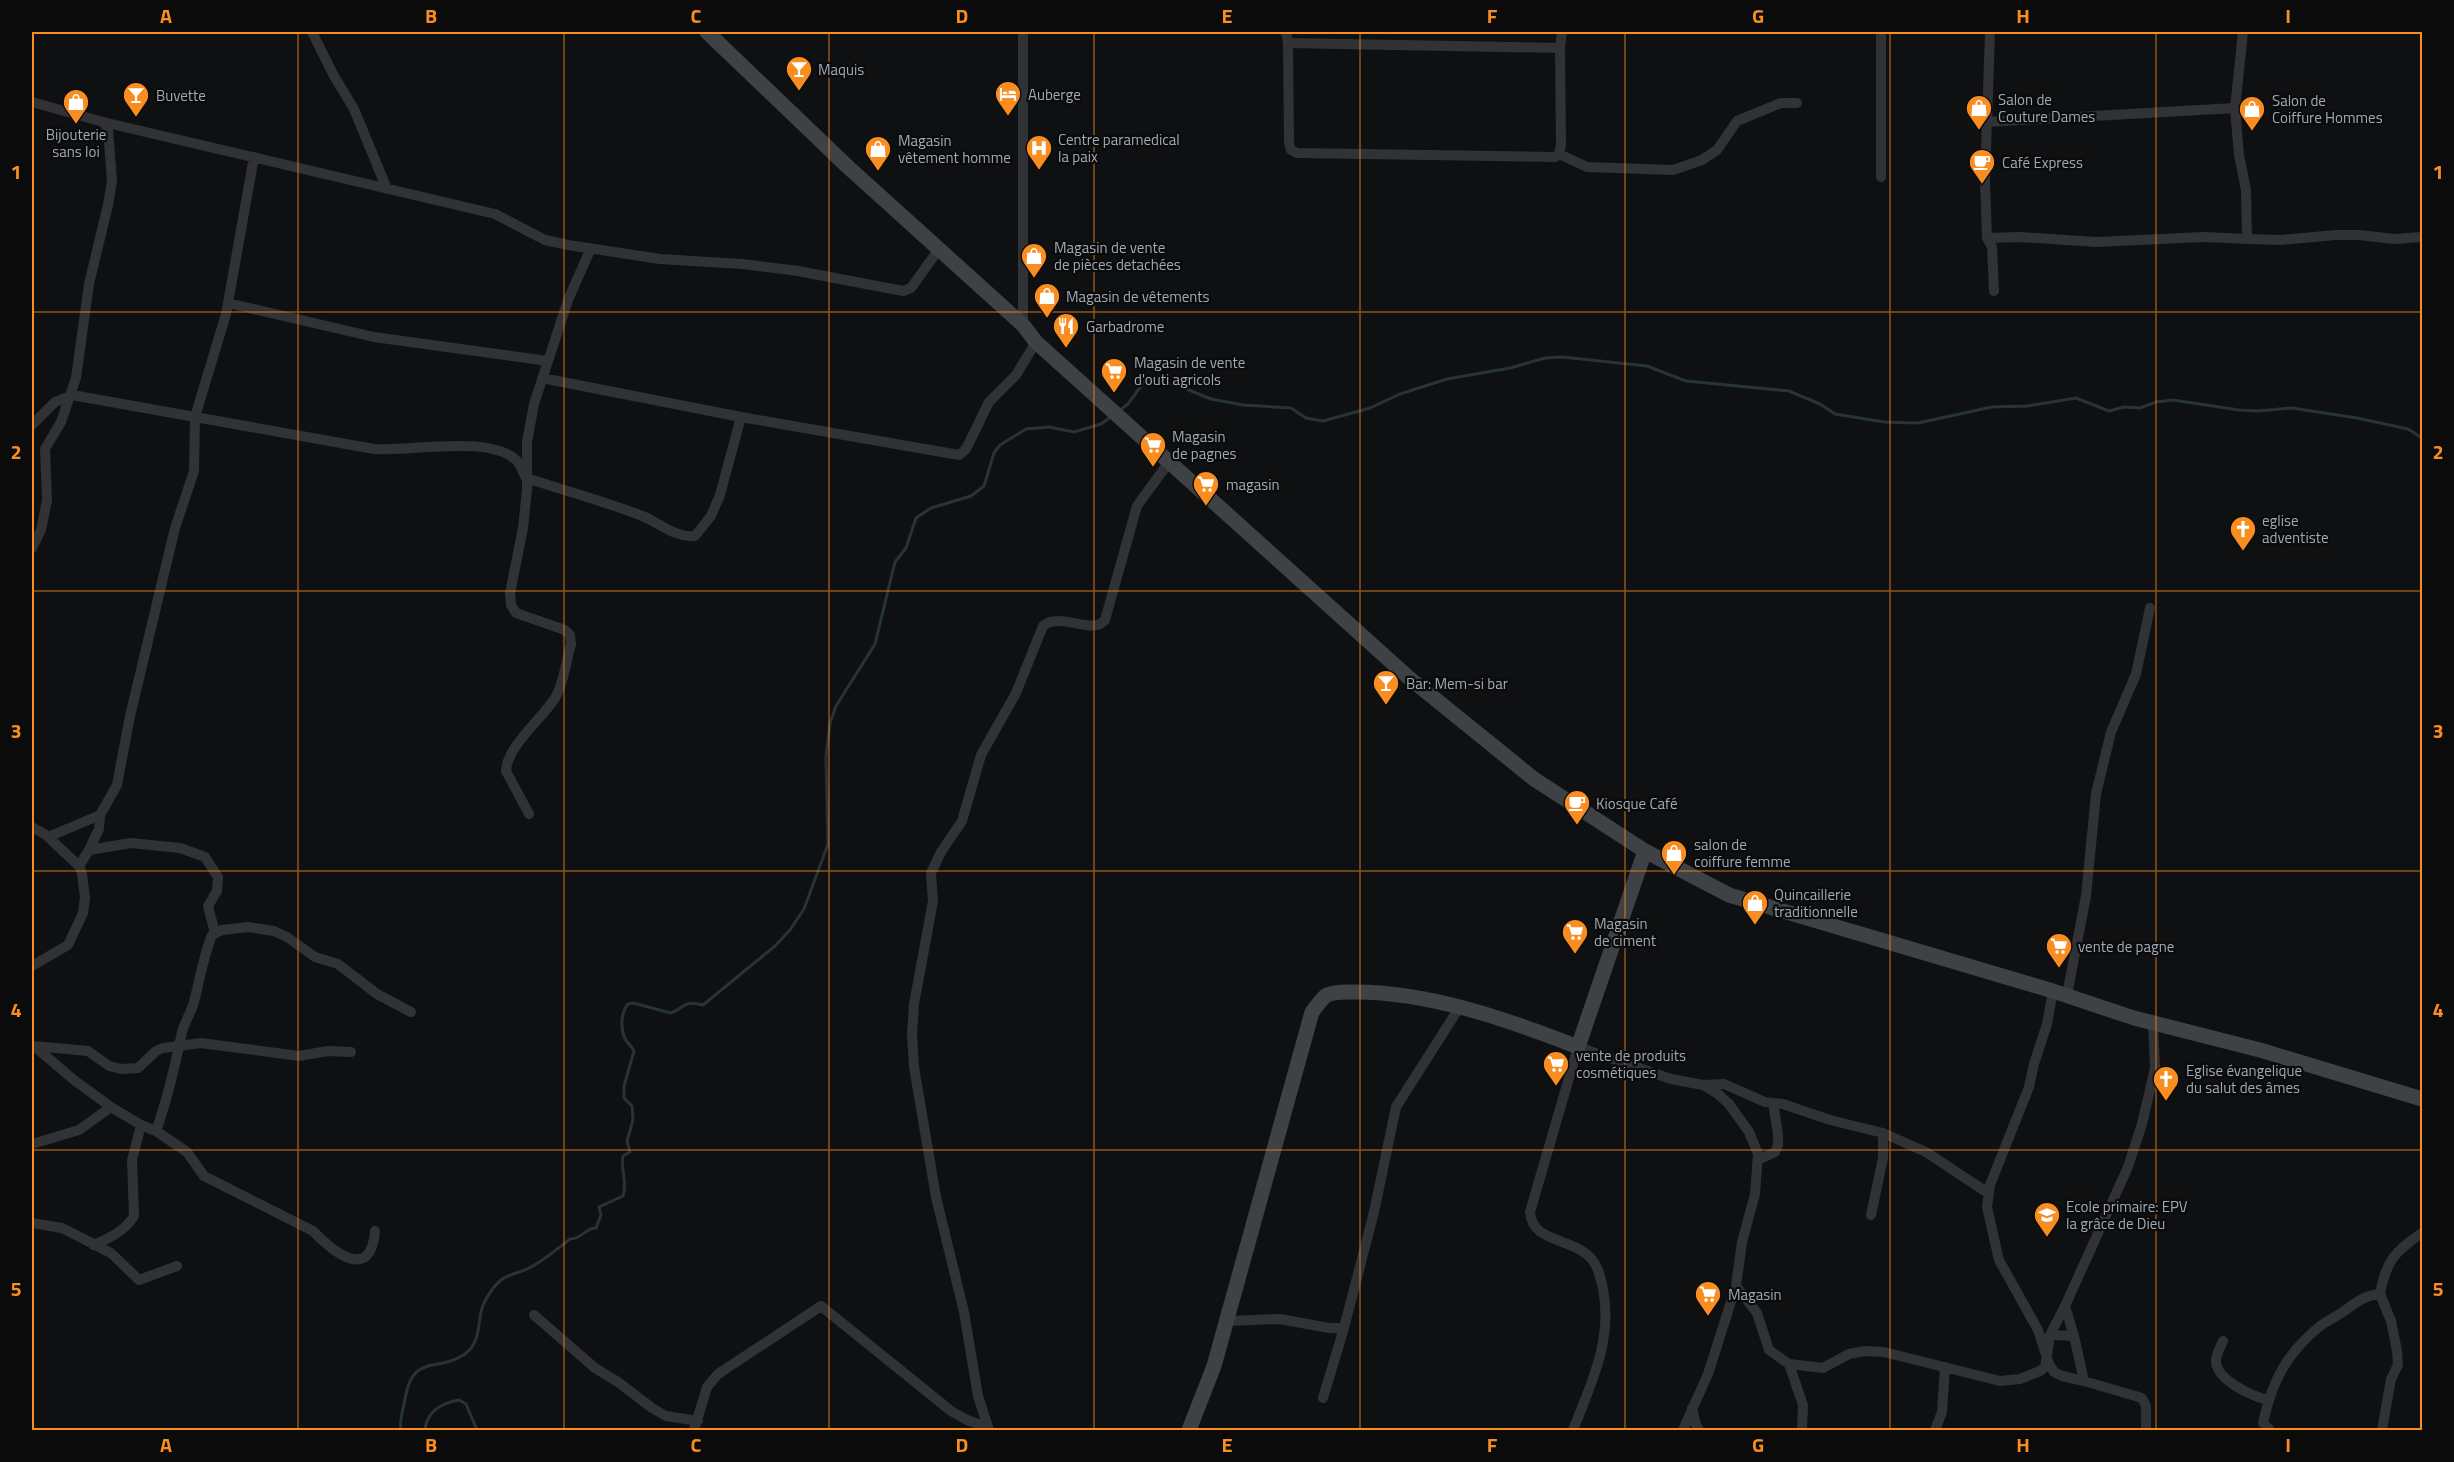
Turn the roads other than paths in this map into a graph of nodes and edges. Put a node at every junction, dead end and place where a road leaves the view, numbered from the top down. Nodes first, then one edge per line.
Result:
1 (312, 32) edge
2 (707, 32) edge
3 (1023, 32) edge
4 (1286, 32) edge
5 (1562, 32) edge
6 (1881, 32) edge
7 (1990, 32) edge
8 (2243, 32) edge
9 (1288, 43) junction
10 (1560, 48) junction
11 (32, 102) edge
12 (1797, 103) dead end
13 (2235, 108) junction
14 (103, 122) junction
15 (1986, 122) junction
16 (1559, 154) junction
17 (254, 157) junction
18 (1881, 177) dead end
19 (387, 189) junction
20 (2422, 237) edge
21 (1987, 238) junction
22 (2247, 239) junction
23 (591, 248) junction
24 (939, 249) junction
25 (1994, 291) dead end
26 (228, 303) junction
27 (1023, 325) junction
28 (1036, 342) junction
29 (548, 361) junction
30 (542, 378) junction
31 (72, 395) junction
32 (195, 417) junction
33 (741, 417) junction
34 (32, 425) edge
35 (1169, 462) junction
36 (526, 478) junction
37 (32, 548) edge
38 (2150, 608) dead end
39 (100, 814) junction
40 (529, 814) dead end
41 (32, 827) edge
42 (48, 837) junction
43 (89, 850) junction
44 (1645, 851) junction
45 (79, 866) junction
46 (215, 933) junction
47 (32, 966) edge
48 (2060, 993) junction
49 (1459, 1008) junction
50 (411, 1012) dead end
51 (2152, 1023) junction
52 (33, 1045) edge
53 (180, 1045) junction
54 (1578, 1047) junction
55 (351, 1052) dead end
56 (1702, 1085) junction
57 (1737, 1089) junction
58 (2422, 1099) edge
59 (1773, 1103) junction
60 (1729, 1104) junction
61 (111, 1107) junction
62 (141, 1125) junction
63 (156, 1131) junction
64 (1883, 1133) junction
65 (32, 1144) edge
66 (1758, 1160) junction
67 (1988, 1193) junction
68 (1871, 1215) dead end
69 (32, 1223) edge
70 (375, 1231) dead end
71 (2422, 1233) edge
72 (93, 1245) junction
73 (177, 1266) dead end
74 (1736, 1286) junction
75 (2380, 1294) junction
76 (2065, 1306) junction
77 (534, 1315) dead end
78 (1227, 1321) junction
79 (1344, 1328) junction
80 (2050, 1335) junction
81 (2074, 1336) junction
82 (2223, 1341) dead end
83 (2046, 1353) junction
84 (1789, 1364) junction
85 (1945, 1366) junction
86 (2084, 1381) junction
87 (1323, 1398) dead end
88 (2268, 1400) junction
89 (1692, 1408) junction
90 (696, 1426) edge
91 (988, 1429) edge
92 (1189, 1431) edge
93 (1573, 1431) edge
94 (1683, 1431) edge
95 (1699, 1431) edge
96 (1802, 1431) edge
97 (1935, 1431) edge
98 (2146, 1431) edge
99 (2270, 1431) edge
100 (2382, 1431) edge

1 - 19 street
2 - 24 street
3 - 27 street
4 - 9 street
5 - 10 street
6 - 18 street
7 - 15 street
8 - 13 street
9 - 10 street
9 - 16 street
10 - 16 street
11 - 14 street
12 - 16 street
13 - 15 street
13 - 22 street
14 - 17 street
14 - 31 street
15 - 21 street
17 - 19 street
17 - 26 street
19 - 23 street
20 - 22 street
21 - 22 street
21 - 25 street
23 - 24 street
23 - 29 street
24 - 27 street
26 - 29 street
26 - 32 street
27 - 28 street
28 - 33 street
28 - 35 street
29 - 30 street
30 - 33 street
30 - 36 street
31 - 32 street
31 - 34 street
31 - 37 street
32 - 36 street
32 - 39 street
33 - 36 street
35 - 44 street
35 - 91 street
36 - 40 street
38 - 48 street
39 - 42 street
39 - 43 street
41 - 42 street
42 - 45 street
43 - 45 street
43 - 46 street
44 - 48 street
44 - 54 street
45 - 47 street
46 - 50 street
46 - 53 street
48 - 51 street
48 - 67 street
49 - 54 street
49 - 78 street
49 - 79 street
51 - 58 street
51 - 76 street
52 - 53 street
52 - 61 street
53 - 55 street
53 - 63 street
54 - 56 street
54 - 93 street
56 - 57 street
56 - 60 street
57 - 59 street
57 - 60 street
59 - 64 street
59 - 66 street
60 - 66 street
61 - 62 street
61 - 65 street
62 - 63 street
62 - 72 street
63 - 70 street
64 - 67 street
64 - 68 street
66 - 74 street
67 - 83 street
69 - 72 street
71 - 75 street
72 - 73 street
74 - 84 street
74 - 89 street
75 - 88 street
75 - 100 street
76 - 80 street
76 - 81 street
77 - 90 street
78 - 79 street
78 - 92 street
79 - 87 street
80 - 81 street
80 - 83 street
81 - 86 street
82 - 88 street
83 - 85 street
83 - 86 street
84 - 85 street
84 - 96 street
85 - 97 street
86 - 98 street
88 - 99 street
89 - 94 street
89 - 95 street
90 - 91 street

